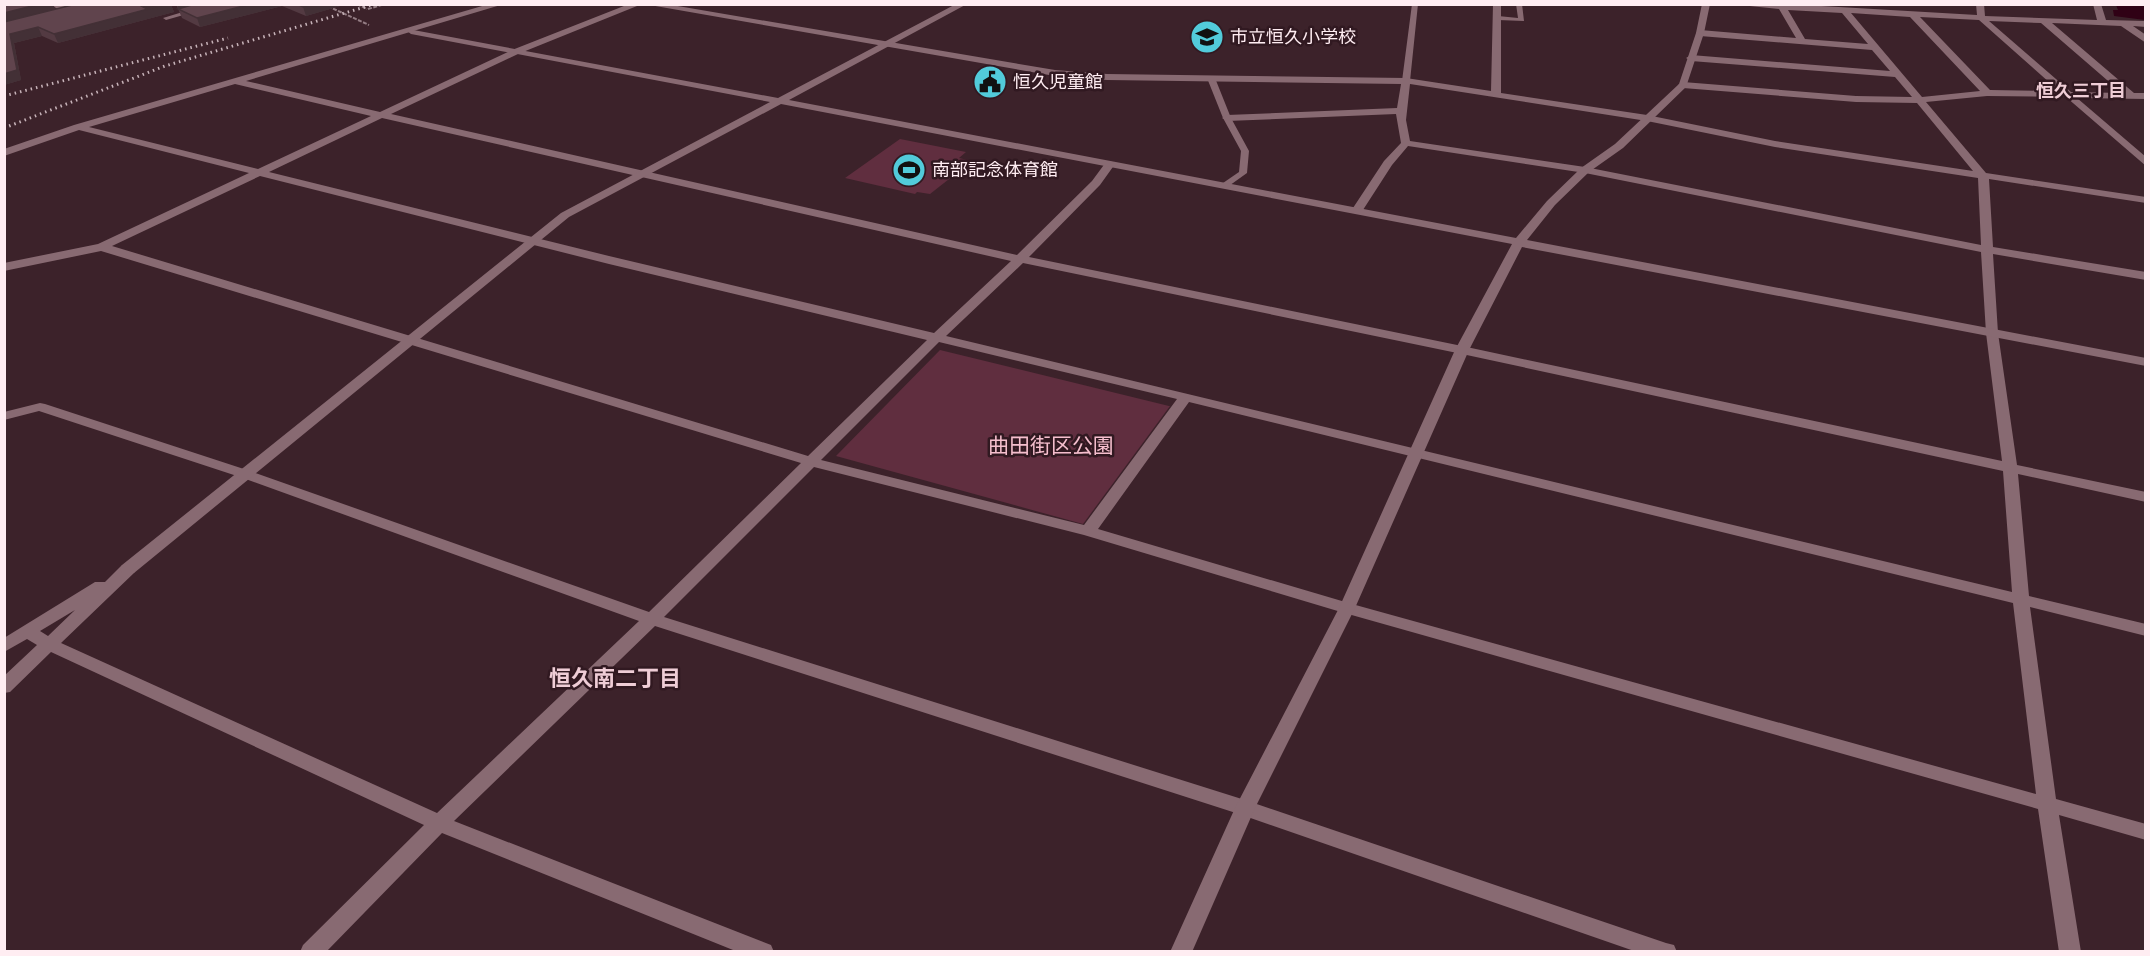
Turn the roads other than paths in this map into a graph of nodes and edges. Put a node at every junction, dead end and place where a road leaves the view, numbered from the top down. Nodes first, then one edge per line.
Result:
1 (51, 4) edge
2 (189, 4) edge
3 (219, 4) edge
4 (500, 4) edge
5 (638, 4) edge
6 (648, 4) edge
7 (963, 4) edge
8 (1415, 4) edge
9 (1497, 4) edge
10 (1520, 4) edge
11 (1706, 4) edge
12 (1734, 4) edge
13 (1980, 4) edge
14 (2097, 4) edge
15 (82, 7) edge
16 (1783, 8) junction
17 (62, 9) junction
18 (1845, 11) junction
19 (73, 12) junction
20 (160, 12) edge
21 (41, 14) edge
22 (1913, 15) junction
23 (52, 17) edge
24 (166, 18) edge
25 (1498, 18) junction
26 (1982, 18) junction
27 (2043, 20) junction
28 (2102, 22) junction
29 (2123, 23) junction
30 (2145, 24) edge
31 (411, 31) junction
32 (1700, 33) junction
33 (2145, 40) edge
34 (1802, 41) junction
35 (886, 44) junction
36 (1874, 46) junction
37 (515, 52) junction
38 (1691, 58) junction
39 (1896, 74) junction
40 (1211, 78) junction
41 (234, 81) junction
42 (1406, 81) junction
43 (1683, 85) junction
44 (1988, 93) junction
45 (1496, 95) junction
46 (2068, 96) junction
47 (2132, 96) junction
48 (2145, 96) edge
49 (1917, 100) junction
50 (779, 102) junction
51 (1400, 111) junction
52 (380, 116) junction
53 (1227, 118) junction
54 (1647, 118) junction
55 (78, 127) junction
56 (1406, 143) junction
57 (4, 153) edge
58 (2144, 161) edge
59 (1110, 164) junction
60 (1585, 170) junction
61 (261, 172) junction
62 (639, 176) junction
63 (1983, 176) junction
64 (1226, 185) junction
65 (2145, 200) edge
66 (1357, 211) junction
67 (533, 240) junction
68 (1519, 242) junction
69 (101, 247) junction
70 (1988, 250) junction
71 (1020, 259) junction
72 (4, 267) edge
73 (2145, 276) edge
74 (1992, 333) junction
75 (935, 339) junction
76 (411, 342) junction
77 (1462, 350) junction
78 (2145, 362) edge
79 (1185, 398) junction
80 (4, 416) edge
81 (1416, 452) junction
82 (812, 462) junction
83 (2010, 468) junction
84 (245, 474) junction
85 (2145, 497) edge
86 (1088, 531) junction
87 (128, 569) junction
88 (2022, 600) junction
89 (1347, 608) junction
90 (652, 618) junction
91 (2145, 630) edge
92 (26, 631) junction
93 (49, 644) junction
94 (4, 646) edge
95 (4, 687) edge
96 (2047, 804) junction
97 (1245, 808) junction
98 (439, 823) junction
99 (2145, 832) edge
100 (312, 951) edge
101 (763, 951) edge
102 (1181, 951) edge
103 (1666, 951) edge
104 (2070, 951) edge

1 - 17 street
2 - 20 lane
3 - 24 lane
4 - 31 street
5 - 37 street
6 - 35 street
7 - 35 street
8 - 42 lane
9 - 25 street
10 - 25 lane
11 - 32 street
12 - 16 street
13 - 26 street
14 - 28 street
15 - 17 street
15 - 19 street
16 - 18 street
16 - 34 street
17 - 19 street
17 - 21 street
18 - 22 street
18 - 36 street
19 - 23 street
22 - 26 street
22 - 44 street
25 - 45 street
26 - 27 street
26 - 46 street
27 - 28 street
27 - 47 street
28 - 29 street
29 - 30 street
29 - 33 street
31 - 37 street
31 - 41 street
32 - 34 street
32 - 38 street
34 - 36 street
35 - 40 street
35 - 50 street
36 - 39 street
37 - 50 street
37 - 52 street
38 - 39 street
38 - 43 street
39 - 49 street
40 - 42 street
40 - 53 lane
41 - 52 street
41 - 55 street
42 - 45 street
42 - 51 street
43 - 49 street
43 - 54 street
44 - 46 street
44 - 49 street
45 - 54 street
46 - 47 street
46 - 58 street
47 - 48 street
49 - 63 street
50 - 59 street
50 - 62 street
51 - 53 street
51 - 56 street
52 - 61 street
52 - 62 street
53 - 64 lane
54 - 60 street
54 - 63 street
55 - 57 street
55 - 61 street
56 - 60 street
56 - 66 street
59 - 64 street
59 - 71 street
60 - 68 street
60 - 70 street
61 - 67 street
61 - 69 street
62 - 67 street
62 - 71 street
63 - 65 street
63 - 70 street
64 - 66 street
66 - 68 street
67 - 75 street
67 - 76 street
68 - 74 street
68 - 77 street
69 - 72 street
69 - 76 street
70 - 73 street
70 - 74 street
71 - 75 street
71 - 77 street
74 - 78 street
74 - 83 street
75 - 79 street
75 - 82 street
76 - 82 street
76 - 84 street
77 - 81 street
77 - 83 street
79 - 81 street
79 - 86 street
80 - 84 street
81 - 88 street
81 - 89 street
82 - 86 street
82 - 90 street
83 - 85 street
83 - 88 street
84 - 87 street
84 - 90 street
86 - 89 street
87 - 92 street
87 - 93 street
88 - 91 street
88 - 96 street
89 - 96 street
89 - 97 street
90 - 97 street
90 - 98 street
92 - 93 street
92 - 94 street
93 - 95 street
93 - 98 street
96 - 99 street
96 - 104 street
97 - 102 street
97 - 103 street
98 - 100 street
98 - 101 street

